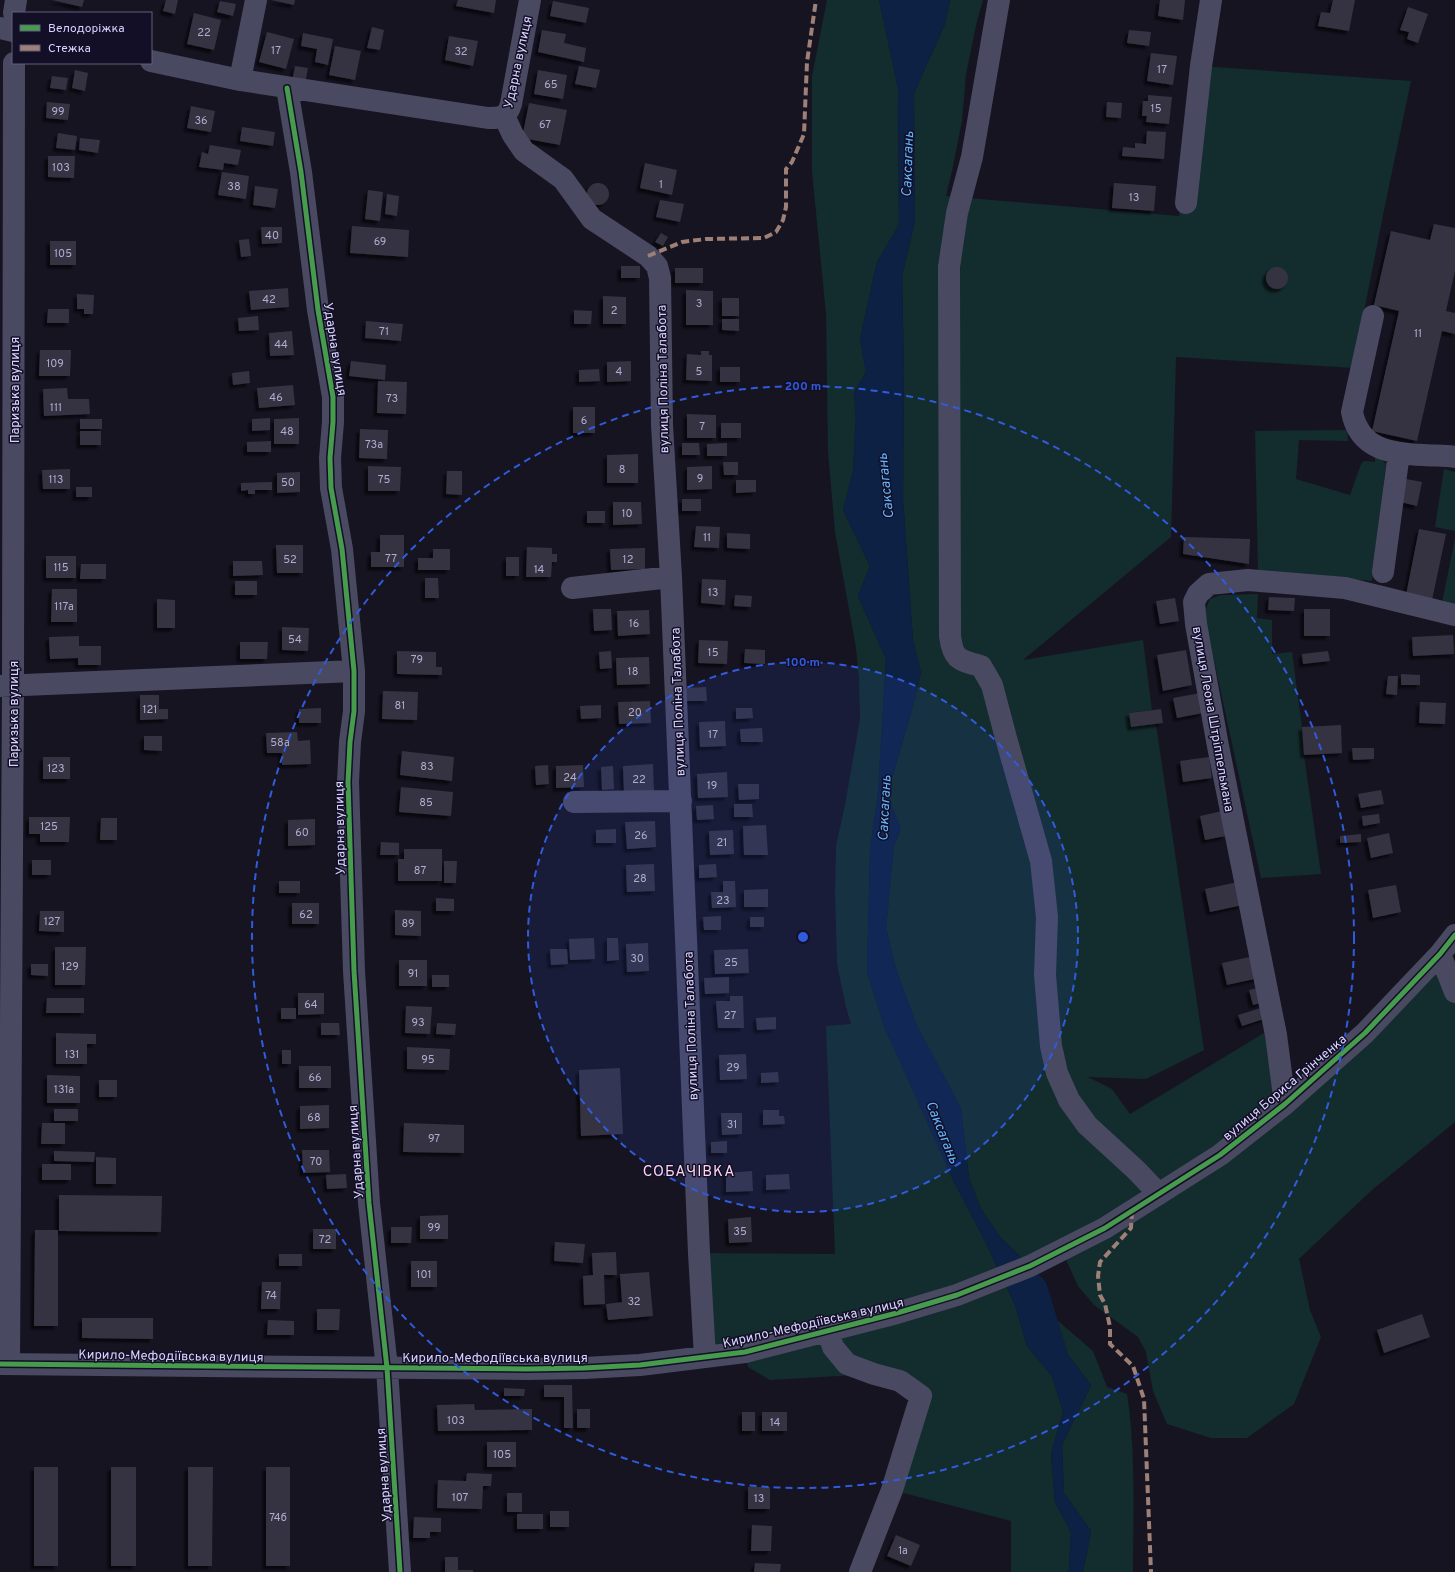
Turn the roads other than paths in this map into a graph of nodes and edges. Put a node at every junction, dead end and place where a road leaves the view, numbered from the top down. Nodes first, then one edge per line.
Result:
1 (16, 0) edge
2 (256, 0) edge
3 (530, 0) edge
4 (1000, 0) edge
5 (1211, 0) edge
6 (14, 12) edge
7 (0, 28) edge
8 (12, 31) edge
9 (152, 61) edge
10 (14, 64) edge
11 (240, 80) junction
12 (287, 88) junction
13 (504, 116) junction
14 (1186, 203) dead end
15 (1373, 316) dead end
16 (1399, 453) junction
17 (1455, 457) edge
18 (1383, 572) dead end
19 (672, 577) junction
20 (572, 588) dead end
21 (1455, 615) edge
22 (354, 671) junction
23 (7, 686) edge
24 (681, 801) junction
25 (574, 802) dead end
26 (1455, 935) edge
27 (1440, 954) junction
28 (1455, 992) edge
29 (1285, 1104) junction
30 (1159, 1194) junction
31 (1062, 1250) joint
32 (828, 1331) junction
33 (705, 1357) junction
34 (4, 1364) edge
35 (387, 1368) junction
36 (400, 1572) edge
37 (860, 1572) edge

1 - 6 street
2 - 11 street
3 - 13 street, Ударна вулиця
4 - 30 street
5 - 14 street
7 - 8 street
9 - 11 street
10 - 23 street, Паризька вулиця
11 - 12 street
12 - 13 street, Ударна вулиця
12 - 22 street, Ударна вулиця
13 - 19 street, вулиця Поліна Талабота
15 - 16 street
16 - 17 street
16 - 18 street
19 - 20 street
19 - 24 street, вулиця Поліна Талабота
21 - 29 street, вулиця Леона Штріппельмана
22 - 23 street
22 - 35 street, Ударна вулиця
23 - 34 street, Паризька вулиця
24 - 25 street
24 - 33 street, вулиця Поліна Талабота
26 - 27 street, вулиця Бориса Грінченка
27 - 28 street
27 - 29 street, вулиця Бориса Грінченка
29 - 30 street, вулиця Бориса Грінченка
30 - 31 street, вулиця Бориса Грінченка
31 - 32 street, Кирило-Мефодіївська вулиця
32 - 33 street, Кирило-Мефодіївська вулиця
32 - 37 street
33 - 35 street, Кирило-Мефодіївська вулиця
34 - 35 street, Кирило-Мефодіївська вулиця
35 - 36 street, Ударна вулиця

